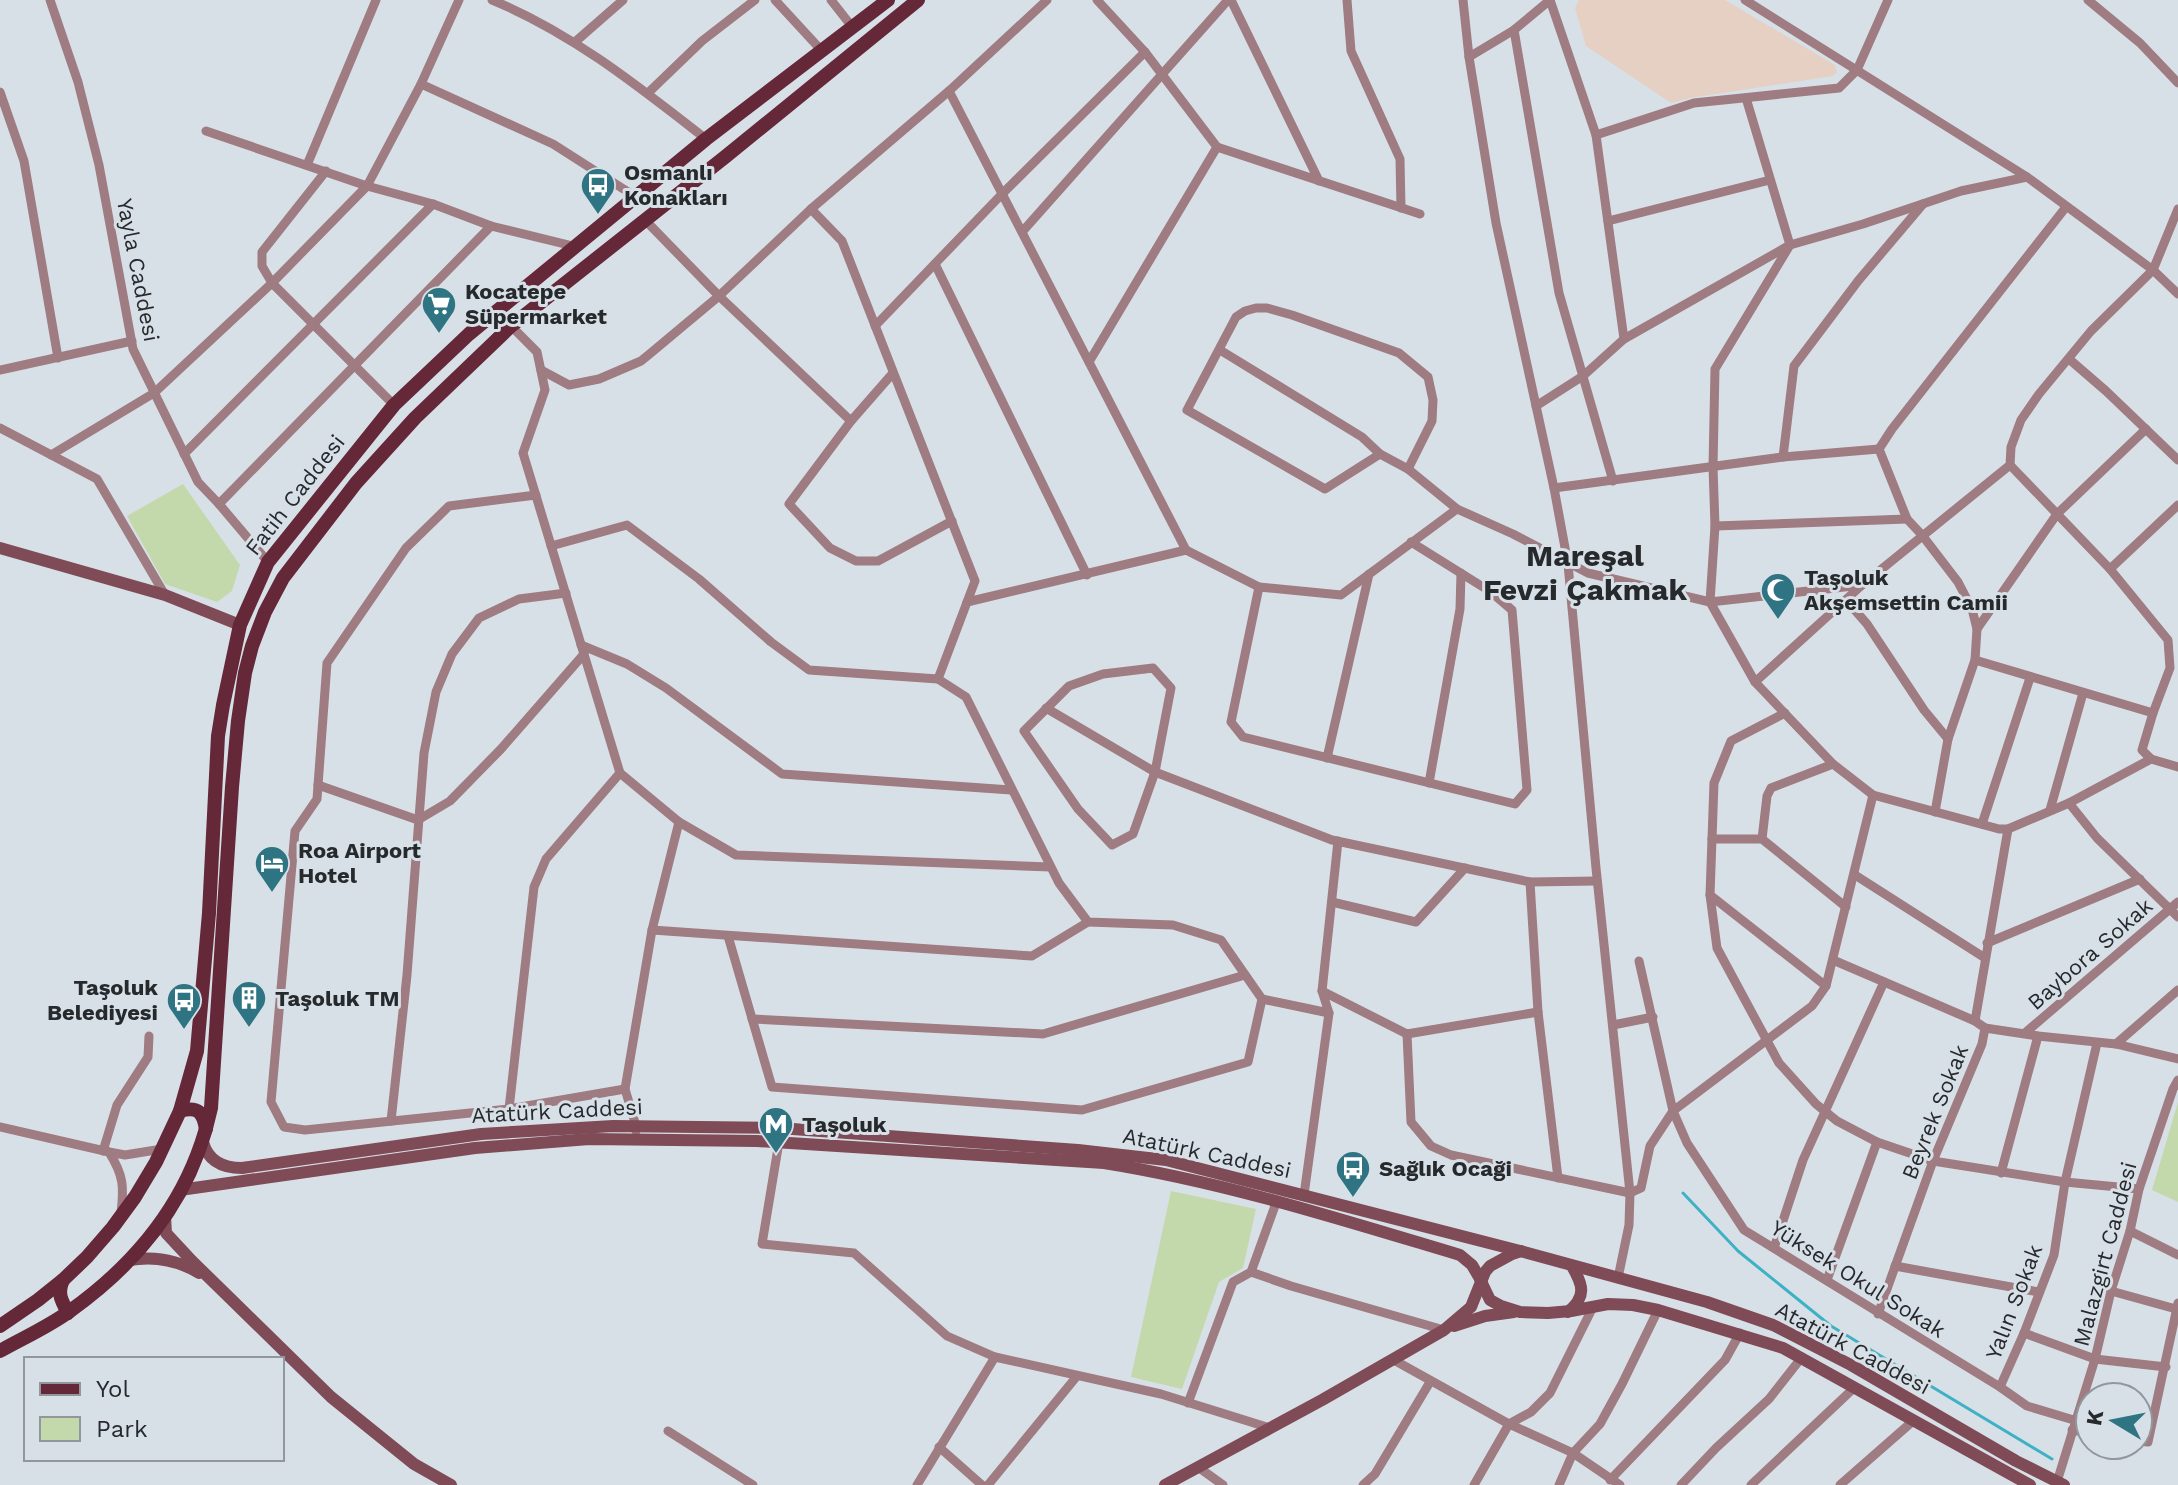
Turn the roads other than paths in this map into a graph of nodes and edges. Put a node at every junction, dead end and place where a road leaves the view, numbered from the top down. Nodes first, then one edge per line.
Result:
1 (50, 0) edge
2 (376, 0) edge
3 (459, 0) edge
4 (492, 0) edge
5 (623, 0) edge
6 (755, 0) edge
7 (775, 0) edge
8 (831, 0) edge
9 (888, 0) edge
10 (918, 0) edge
11 (1047, 0) edge
12 (1097, 0) edge
13 (1229, 0) edge
14 (1347, 0) edge
15 (1463, 0) edge
16 (1550, 0) edge
17 (1745, 0) edge
18 (1888, 0) edge
19 (2088, 0) edge
20 (853, 28) junction
21 (1514, 30) junction
22 (575, 42) junction
23 (822, 51) junction
24 (1145, 52) junction
25 (1469, 57) junction
26 (1857, 70) junction
27 (1162, 74) junction
28 (2178, 83) edge
29 (421, 84) junction
30 (949, 91) junction
31 (0, 92) edge
32 (648, 93) junction
33 (1746, 98) junction
34 (206, 131) dead end
35 (1596, 135) junction
36 (706, 139) junction
37 (1217, 147) junction
38 (307, 165) junction
39 (326, 171) junction
40 (2027, 177) junction
41 (1770, 180) junction
42 (1319, 181) junction
43 (367, 186) junction
44 (1002, 194) junction
45 (636, 197) junction
46 (433, 204) junction
47 (1923, 204) junction
48 (2066, 207) junction
49 (1401, 208) junction
50 (811, 209) junction
51 (2178, 209) edge
52 (1420, 214) dead end
53 (646, 221) junction
54 (1608, 221) junction
55 (491, 226) junction
56 (1022, 232) junction
57 (1790, 245) junction
58 (577, 247) junction
59 (935, 264) junction
60 (2153, 270) junction
61 (272, 283) junction
62 (2178, 294) edge
63 (719, 296) junction
64 (313, 324) junction
65 (511, 326) junction
66 (875, 326) junction
67 (1624, 339) junction
68 (132, 341) junction
69 (1220, 350) junction
70 (58, 358) junction
71 (2069, 359) junction
72 (1089, 362) junction
73 (352, 365) junction
74 (0, 370) edge
75 (541, 370) junction
76 (893, 373) junction
77 (1583, 376) junction
78 (154, 393) junction
79 (394, 405) junction
80 (1536, 406) junction
81 (851, 421) junction
82 (0, 428) edge
83 (2146, 429) junction
84 (1879, 449) junction
85 (184, 454) junction
86 (1380, 454) junction
87 (51, 455) junction
88 (1783, 457) junction
89 (2178, 460) edge
90 (2010, 465) junction
91 (1713, 467) junction
92 (1408, 469) junction
93 (1613, 481) junction
94 (1554, 488) junction
95 (536, 495) junction
96 (219, 504) junction
97 (2178, 505) edge
98 (1457, 509) junction
99 (2057, 514) junction
100 (1907, 519) junction
101 (952, 521) junction
102 (1715, 526) junction
103 (1922, 535) junction
104 (1411, 542) junction
105 (551, 546) junction
106 (0, 548) edge
107 (1186, 550) junction
108 (268, 562) junction
109 (1568, 564) junction
110 (2110, 569) junction
111 (1461, 573) junction
112 (1369, 574) junction
113 (1087, 575) junction
114 (1862, 585) junction
115 (1259, 587) junction
116 (566, 593) junction
117 (165, 595) junction
118 (1846, 600) junction
119 (967, 602) junction
120 (1710, 602) junction
121 (240, 625) junction
122 (1977, 629) junction
123 (583, 649) junction
124 (1975, 660) junction
125 (2030, 678) junction
126 (938, 679) junction
127 (1755, 682) junction
128 (2083, 693) junction
129 (1046, 708) junction
130 (1785, 713) junction
131 (2153, 713) junction
132 (1948, 739) junction
133 (1327, 758) junction
134 (2151, 759) junction
135 (1833, 764) junction
136 (2178, 767) edge
137 (1155, 772) junction
138 (620, 773) junction
139 (1429, 783) junction
140 (318, 785) junction
141 (1011, 790) junction
142 (1873, 795) junction
143 (2069, 803) junction
144 (2050, 810) junction
145 (1935, 812) junction
146 (418, 820) junction
147 (679, 822) junction
148 (1982, 824) junction
149 (2008, 829) junction
150 (1712, 839) junction
151 (1762, 839) junction
152 (1338, 841) junction
153 (1050, 867) junction
154 (1465, 868) junction
155 (1855, 875) junction
156 (2140, 879) junction
157 (1597, 881) junction
158 (1530, 882) junction
159 (1710, 895) junction
160 (1332, 902) junction
161 (1846, 907) junction
162 (2175, 909) edge
163 (1088, 922) junction
164 (652, 930) junction
165 (728, 936) junction
166 (1987, 943) junction
167 (1985, 958) junction
168 (1833, 960) junction
169 (1639, 961) dead end
170 (1245, 975) junction
171 (1884, 982) junction
172 (1826, 986) junction
173 (2178, 990) edge
174 (1322, 991) junction
175 (1262, 999) junction
176 (1538, 1012) junction
177 (1329, 1013) junction
178 (1653, 1017) junction
179 (752, 1019) junction
180 (1975, 1021) junction
181 (1613, 1025) junction
182 (1985, 1028) junction
183 (2025, 1033) junction
184 (1407, 1034) junction
185 (149, 1036) dead end
186 (2038, 1036) junction
187 (1767, 1041) junction
188 (2097, 1043) junction
189 (2116, 1044) junction
190 (2178, 1059) edge
191 (2178, 1080) edge
192 (625, 1089) junction
193 (509, 1109) junction
194 (180, 1111) junction
195 (1673, 1111) junction
196 (1825, 1111) junction
197 (391, 1121) junction
198 (0, 1127) edge
199 (636, 1132) junction
200 (205, 1136) junction
201 (779, 1142) junction
202 (1877, 1142) junction
203 (162, 1149) junction
204 (106, 1152) junction
205 (1933, 1161) junction
206 (2001, 1173) junction
207 (1558, 1178) junction
208 (2065, 1182) junction
209 (2139, 1189) junction
210 (180, 1190) junction
211 (1630, 1193) junction
212 (1304, 1195) junction
213 (1276, 1203) junction
214 (121, 1216) junction
215 (165, 1216) junction
216 (2130, 1231) junction
217 (1774, 1248) junction
218 (1521, 1251) junction
219 (2178, 1255) edge
220 (129, 1260) junction
221 (1572, 1266) junction
222 (1895, 1266) junction
223 (1251, 1272) junction
224 (1618, 1278) junction
225 (208, 1279) junction
226 (63, 1280) junction
227 (1827, 1280) junction
228 (1481, 1281) junction
229 (2111, 1291) junction
230 (2039, 1292) junction
231 (2177, 1306) edge
232 (1593, 1307) junction
233 (1658, 1310) junction
234 (1520, 1312) junction
235 (1568, 1312) junction
236 (68, 1313) junction
237 (1878, 1314) junction
238 (0, 1326) edge
239 (1444, 1330) junction
240 (1740, 1333) junction
241 (2024, 1333) junction
242 (0, 1351) edge
243 (995, 1357) junction
244 (1802, 1357) junction
245 (1392, 1359) junction
246 (2095, 1359) junction
247 (2166, 1367) junction
248 (1077, 1376) junction
249 (2088, 1381) edge
250 (1430, 1382) junction
251 (1855, 1387) junction
252 (2000, 1387) junction
253 (1188, 1403) junction
254 (2154, 1417) edge
255 (1913, 1421) junction
256 (1509, 1424) junction
257 (2074, 1426) joint
258 (1270, 1428) junction
259 (668, 1431) dead end
260 (939, 1447) junction
261 (1573, 1453) junction
262 (1198, 1467) junction
263 (1610, 1480) junction
264 (2059, 1484) edge
265 (451, 1485) edge
266 (753, 1485) edge
267 (917, 1485) edge
268 (985, 1485) edge
269 (1165, 1485) edge
270 (1223, 1485) edge
271 (1363, 1485) edge
272 (1474, 1485) edge
273 (1559, 1485) edge
274 (1620, 1485) edge
275 (1681, 1485) edge
276 (1751, 1485) edge
277 (1840, 1485) edge
278 (2030, 1485) edge

1 - 68 street, Yayla Caddesi
2 - 38 street
3 - 29 street
4 - 22 street
5 - 22 street
6 - 32 street
7 - 23 street
8 - 20 street
9 - 20 main road, Fatih Caddesi
10 - 53 main road, Fatih Caddesi
11 - 30 street
12 - 24 street
13 - 27 street
13 - 42 street
14 - 49 street
15 - 25 street
16 - 21 street
16 - 35 street
17 - 26 street
18 - 26 street
19 - 28 street
20 - 23 main road, Fatih Caddesi
21 - 25 street
21 - 77 street
22 - 32 street
23 - 36 main road, Fatih Caddesi
24 - 27 street
24 - 44 street
25 - 80 street
26 - 33 street
26 - 40 street
27 - 37 street
27 - 56 street
29 - 43 street
29 - 45 street
30 - 44 street
30 - 50 street
31 - 70 street
32 - 36 street
33 - 35 street
33 - 41 street
34 - 38 street
35 - 54 street
36 - 45 main road, Fatih Caddesi
37 - 42 street
37 - 72 street
38 - 39 street
39 - 43 street
39 - 61 street
40 - 47 street
40 - 48 street
41 - 54 street
41 - 57 street
42 - 49 street
43 - 46 street
43 - 61 street
44 - 56 street
44 - 59 street
45 - 58 main road, Fatih Caddesi
46 - 55 street
46 - 64 street
47 - 57 street
47 - 88 street
48 - 60 street
48 - 84 street
49 - 52 street
50 - 63 street
50 - 66 street
51 - 60 street
53 - 63 street
53 - 65 main road, Fatih Caddesi
54 - 67 street
55 - 58 street
55 - 73 street
56 - 72 street
57 - 67 street
57 - 91 street
58 - 79 main road, Fatih Caddesi
59 - 66 street
59 - 113 street
60 - 62 street
60 - 71 street
61 - 64 street
61 - 78 street
63 - 75 street
63 - 81 street
64 - 73 street
64 - 85 street
65 - 75 street
65 - 200 main road, Fatih Caddesi
66 - 76 street
67 - 77 street
68 - 70 street
68 - 78 street, Yayla Caddesi
69 - 86 street
69 - 86 street
69 - 92 street
70 - 74 street
71 - 83 street
71 - 90 street
72 - 107 street
73 - 79 street
73 - 96 street
75 - 95 street
76 - 81 street
76 - 101 street
77 - 80 street
77 - 93 street
78 - 85 street, Yayla Caddesi
78 - 87 street
79 - 108 main road, Fatih Caddesi
80 - 94 street
81 - 101 street
82 - 87 street
83 - 89 street
83 - 99 street
84 - 88 street
84 - 100 street
85 - 96 street, Yayla Caddesi
86 - 92 street
87 - 117 street
88 - 91 street
90 - 99 street
90 - 103 street
91 - 93 street
91 - 102 street
92 - 98 street
93 - 94 street
94 - 109 street
95 - 105 street
95 - 140 street
96 - 108 street, Yayla Caddesi
97 - 110 street
98 - 104 street
98 - 109 street
99 - 110 street
99 - 122 street
100 - 102 street
100 - 103 street
101 - 119 street
102 - 120 street
103 - 114 street
103 - 122 street
104 - 111 street
104 - 112 street
105 - 116 street
105 - 126 street
106 - 117 main road
107 - 113 street
107 - 115 street
108 - 121 main road, Fatih Caddesi
109 - 120 street
109 - 157 street
110 - 131 street
111 - 139 street
111 - 139 street
112 - 115 street
112 - 133 street
113 - 119 street
114 - 118 street
114 - 120 street
115 - 133 street
116 - 123 street
116 - 146 street
117 - 121 main road
118 - 127 street
118 - 132 street
119 - 126 street
120 - 127 street
121 - 194 main road, Fatih Caddesi
122 - 124 street
123 - 138 street
123 - 141 street
123 - 146 street
124 - 125 street
124 - 132 street
125 - 128 street
125 - 148 street
126 - 141 street
127 - 130 street
128 - 131 street
128 - 144 street
129 - 137 street
129 - 137 street
129 - 137 street
130 - 135 street
130 - 150 street
131 - 134 street
132 - 145 street
133 - 139 street
134 - 136 street
134 - 143 street
135 - 142 street
135 - 151 street
137 - 152 street
138 - 147 street
138 - 193 street
140 - 146 street
140 - 197 street
141 - 153 street
142 - 145 street
142 - 155 street
143 - 144 street
143 - 156 street
144 - 149 street
145 - 148 street
146 - 197 street
147 - 153 street
147 - 164 street
148 - 149 street
149 - 166 street, Beyrek Sokak
150 - 151 street
150 - 159 street
151 - 161 street
152 - 154 street
152 - 160 street
153 - 163 street
154 - 158 street
154 - 160 street
155 - 161 street
155 - 167 street
156 - 162 street
156 - 166 street
157 - 158 street
157 - 181 street
158 - 176 street
159 - 172 street
159 - 187 street
160 - 174 street
161 - 168 street
162 - 183 street, Baybora Sokak
163 - 165 street
163 - 170 street
164 - 165 street
164 - 192 street
165 - 179 street
166 - 167 street, Beyrek Sokak
167 - 180 street, Beyrek Sokak
168 - 171 street
168 - 172 street
169 - 178 street, Yüksek Okul Sokak
170 - 175 street
170 - 179 street
171 - 180 street
171 - 196 street
172 - 187 street
173 - 189 street
174 - 177 street
174 - 184 street
175 - 177 street
175 - 179 street
176 - 184 street
176 - 207 street
177 - 212 street
178 - 181 street
178 - 195 street, Yüksek Okul Sokak
180 - 182 street, Beyrek Sokak
181 - 211 street
182 - 183 street
182 - 205 street, Beyrek Sokak
183 - 186 street
184 - 207 street
185 - 204 street
186 - 188 street
186 - 206 street
187 - 195 street
187 - 196 street
188 - 189 street
188 - 208 street, Yalın Sokak
189 - 190 street
191 - 209 street, Malazgirt Caddesi
192 - 193 street
192 - 199 street
193 - 197 street
194 - 200 main road
194 - 203 main road, Fatih Caddesi
195 - 211 street
195 - 217 street, Yüksek Okul Sokak
196 - 202 street
196 - 217 street
198 - 204 street
199 - 200 main road, Atatürk Caddesi
199 - 201 main road, Atatürk Caddesi
199 - 210 main road, Atatürk Caddesi
199 - 212 main road, Atatürk Caddesi
200 - 210 main road, Fatih Caddesi
201 - 213 main road, Atatürk Caddesi
201 - 243 street
202 - 205 street
202 - 227 street
203 - 204 street
203 - 214 main road, Fatih Caddesi
204 - 214 street
205 - 206 street
205 - 222 street, Beyrek Sokak
206 - 208 street
207 - 211 street
208 - 209 street
208 - 230 street, Yalın Sokak
209 - 216 street, Malazgirt Caddesi
210 - 215 main road, Fatih Caddesi
211 - 224 street
212 - 218 main road, Atatürk Caddesi
213 - 223 street
213 - 228 main road, Atatürk Caddesi
214 - 226 main road, Fatih Caddesi
215 - 220 main road, Fatih Caddesi
215 - 225 main road
216 - 219 street
216 - 229 street, Malazgirt Caddesi
217 - 227 street, Yüksek Okul Sokak
218 - 221 main road, Atatürk Caddesi
218 - 228 main road
220 - 225 main road
220 - 236 main road, Fatih Caddesi
221 - 224 main road, Atatürk Caddesi
221 - 235 main road
222 - 230 street
222 - 237 street, Beyrek Sokak
223 - 239 street
223 - 253 street
224 - 264 main road, Atatürk Caddesi
225 - 265 main road
226 - 236 main road
226 - 238 main road, Fatih Caddesi
227 - 237 street, Yüksek Okul Sokak
228 - 234 main road, Atatürk Caddesi
228 - 239 main road
229 - 231 street
229 - 246 street, Malazgirt Caddesi
230 - 241 street, Yalın Sokak
231 - 247 street
232 - 233 main road, Atatürk Caddesi
232 - 235 main road, Atatürk Caddesi
232 - 256 street
233 - 240 main road, Atatürk Caddesi
233 - 261 street
234 - 235 main road, Atatürk Caddesi
234 - 239 main road
236 - 242 main road, Fatih Caddesi
237 - 252 street, Yüksek Okul Sokak
239 - 245 main road
240 - 244 main road, Atatürk Caddesi
240 - 263 street
241 - 246 street
241 - 252 street, Yalın Sokak
243 - 248 street
243 - 260 street
244 - 251 main road, Atatürk Caddesi
244 - 275 street
245 - 250 street
245 - 258 main road
246 - 247 street
246 - 249 street, Malazgirt Caddesi
247 - 254 street
248 - 253 street
248 - 268 street
250 - 256 street
250 - 271 street
251 - 255 main road, Atatürk Caddesi
251 - 276 street
252 - 257 street, Yüksek Okul Sokak
253 - 258 street
255 - 277 street
255 - 278 main road, Atatürk Caddesi
256 - 261 street
256 - 272 street
257 - 264 street, Malazgirt Caddesi
258 - 262 main road
259 - 266 street
260 - 267 street
260 - 268 street
261 - 263 street
261 - 273 street
262 - 269 main road
262 - 270 street
263 - 274 street

